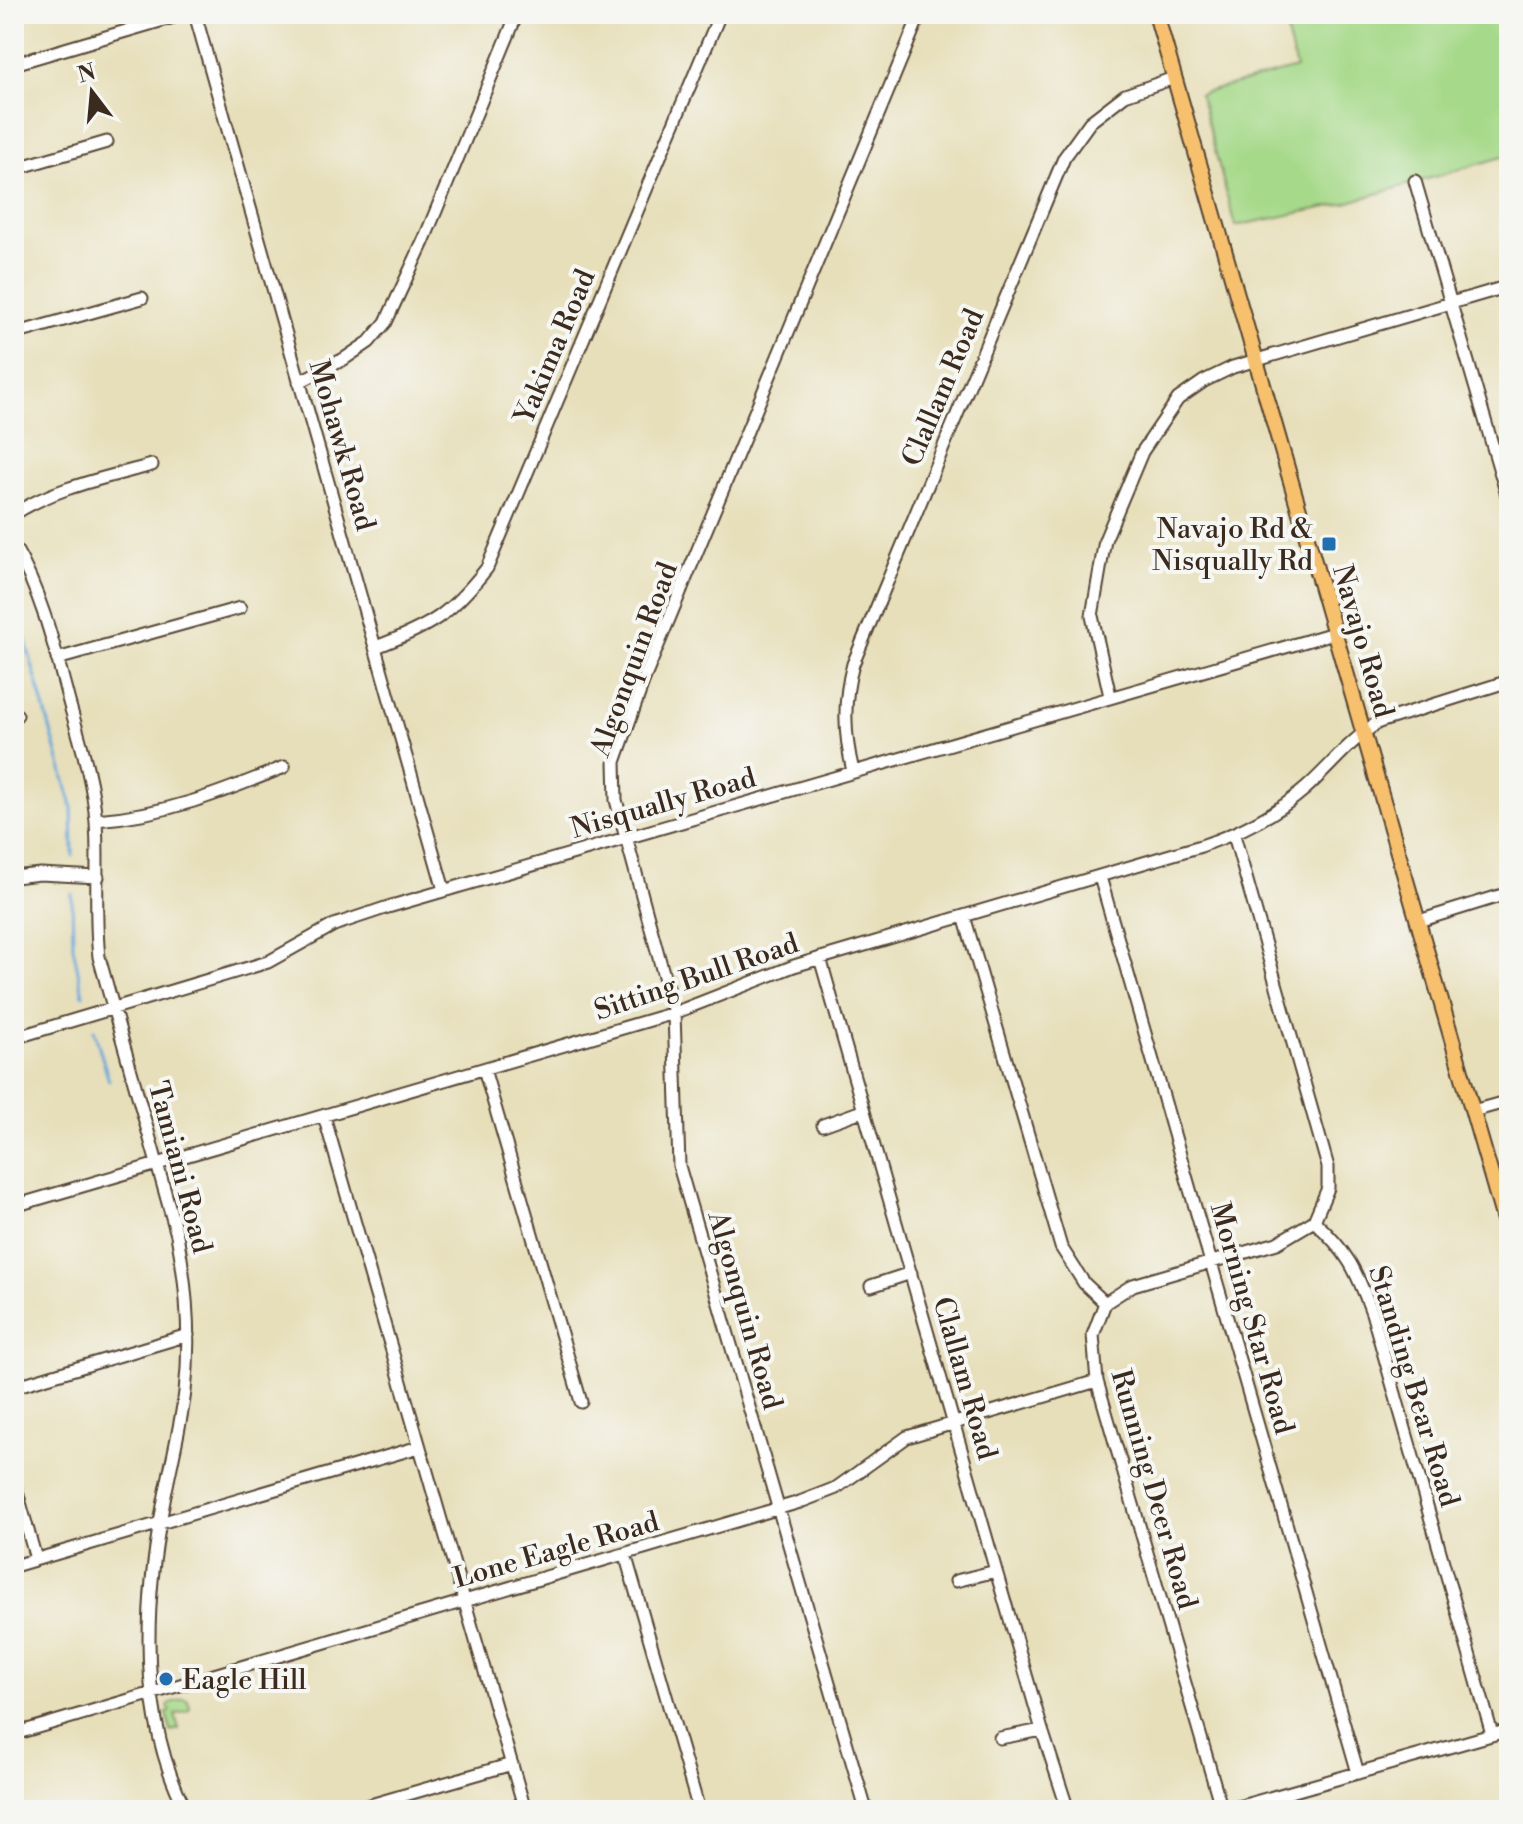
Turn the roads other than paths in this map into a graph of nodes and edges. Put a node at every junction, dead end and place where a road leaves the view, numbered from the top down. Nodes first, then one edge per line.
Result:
1 (184, 14) edge
2 (195, 14) edge
3 (517, 14) edge
4 (720, 14) edge
5 (920, 14) edge
6 (1156, 14) edge
7 (14, 64) edge
8 (1174, 78) junction
9 (107, 142) dead end
10 (14, 169) edge
11 (1415, 181) dead end
12 (1509, 286) edge
13 (142, 298) dead end
14 (1452, 303) junction
15 (14, 334) edge
16 (1256, 360) junction
17 (299, 382) junction
18 (152, 465) dead end
19 (1509, 502) edge
20 (14, 514) edge
21 (14, 546) edge
22 (240, 608) dead end
23 (1334, 633) junction
24 (376, 647) junction
25 (57, 659) junction
26 (1509, 681) edge
27 (1110, 696) junction
28 (1364, 732) junction
29 (284, 767) dead end
30 (853, 771) junction
31 (96, 820) junction
32 (1234, 835) junction
33 (624, 839) junction
34 (14, 877) edge
35 (98, 877) junction
36 (1100, 877) junction
37 (444, 890) junction
38 (1509, 893) edge
39 (964, 916) junction
40 (1419, 921) junction
41 (820, 958) junction
42 (112, 1009) junction
43 (674, 1013) junction
44 (14, 1038) edge
45 (484, 1069) junction
46 (1509, 1101) edge
47 (862, 1111) junction
48 (1473, 1111) junction
49 (324, 1116) junction
50 (823, 1125) dead end
51 (158, 1164) junction
52 (14, 1206) edge
53 (1314, 1221) junction
54 (1509, 1237) edge
55 (1211, 1261) junction
56 (911, 1273) junction
57 (871, 1286) dead end
58 (1105, 1303) junction
59 (188, 1335) junction
60 (1097, 1381) junction
61 (14, 1387) edge
62 (581, 1402) dead end
63 (954, 1421) junction
64 (419, 1447) junction
65 (14, 1481) edge
66 (779, 1508) junction
67 (160, 1522) junction
68 (625, 1554) junction
69 (36, 1559) junction
70 (14, 1566) edge
71 (996, 1571) junction
72 (956, 1581) dead end
73 (464, 1601) junction
74 (152, 1693) junction
75 (1042, 1730) junction
76 (1509, 1730) edge
77 (14, 1734) edge
78 (1492, 1734) junction
79 (1000, 1738) dead end
80 (512, 1764) junction
81 (1358, 1773) junction
82 (186, 1810) edge
83 (353, 1810) edge
84 (525, 1810) edge
85 (699, 1810) edge
86 (866, 1810) edge
87 (1068, 1810) edge
88 (1224, 1810) edge

1 - 7 street
2 - 17 street, Mohawk Road
3 - 17 street
4 - 24 street, Yakima Road
5 - 33 street, Algonquin Road
6 - 8 main road, Navajo Road
8 - 16 main road, Navajo Road
8 - 30 street, Clallam Road
9 - 10 street
11 - 14 street
12 - 14 street
13 - 15 street
14 - 16 street
14 - 19 street
16 - 23 main road, Navajo Road
16 - 27 street
17 - 24 street, Mohawk Road
18 - 20 street
21 - 25 street, Tamiani Road
22 - 25 street
23 - 27 street, Nisqually Road
23 - 28 main road, Navajo Road
24 - 37 street, Mohawk Road
25 - 31 street, Tamiani Road
26 - 28 street
27 - 30 street, Nisqually Road
28 - 32 street, Sitting Bull Road
28 - 40 main road, Navajo Road
29 - 31 street
30 - 33 street, Nisqually Road
31 - 35 street, Tamiani Road
32 - 36 street, Sitting Bull Road
32 - 53 street
33 - 37 street, Nisqually Road
33 - 43 street, Algonquin Road
34 - 35 street
35 - 42 street, Tamiani Road
36 - 39 street, Sitting Bull Road
36 - 55 street, Morning Star Road
37 - 42 street, Nisqually Road
38 - 40 street
39 - 41 street, Sitting Bull Road
39 - 58 street
40 - 48 main road, Navajo Road
41 - 43 street, Sitting Bull Road
41 - 47 street, Clallam Road
42 - 44 street, Nisqually Road
42 - 51 street, Tamiani Road
43 - 45 street, Sitting Bull Road
43 - 66 street, Algonquin Road
45 - 49 street, Sitting Bull Road
45 - 62 street
46 - 48 street
47 - 50 street
47 - 56 street, Clallam Road
48 - 54 main road, Navajo Road
49 - 51 street, Sitting Bull Road
49 - 64 street
51 - 52 street, Sitting Bull Road
51 - 59 street, Tamiani Road
53 - 55 street
53 - 78 street, Standing Bear Road
55 - 58 street
55 - 81 street, Morning Star Road
56 - 57 street
56 - 63 street, Clallam Road
58 - 60 street, Running Deer Road
59 - 61 street
59 - 67 street, Tamiani Road
60 - 63 street, Lone Eagle Road
60 - 88 street, Running Deer Road
63 - 66 street, Lone Eagle Road
63 - 71 street, Clallam Road
64 - 67 street
64 - 73 street
65 - 69 street
66 - 68 street, Lone Eagle Road
66 - 86 street, Algonquin Road
67 - 69 street
67 - 74 street, Tamiani Road
68 - 73 street, Lone Eagle Road
68 - 85 street
69 - 70 street
71 - 72 street
71 - 75 street, Clallam Road
73 - 74 street, Lone Eagle Road
73 - 80 street
74 - 77 street, Lone Eagle Road
74 - 82 street, Tamiani Road
75 - 79 street
75 - 87 street, Clallam Road
76 - 78 street
78 - 81 street
80 - 83 street
80 - 84 street
81 - 88 street

